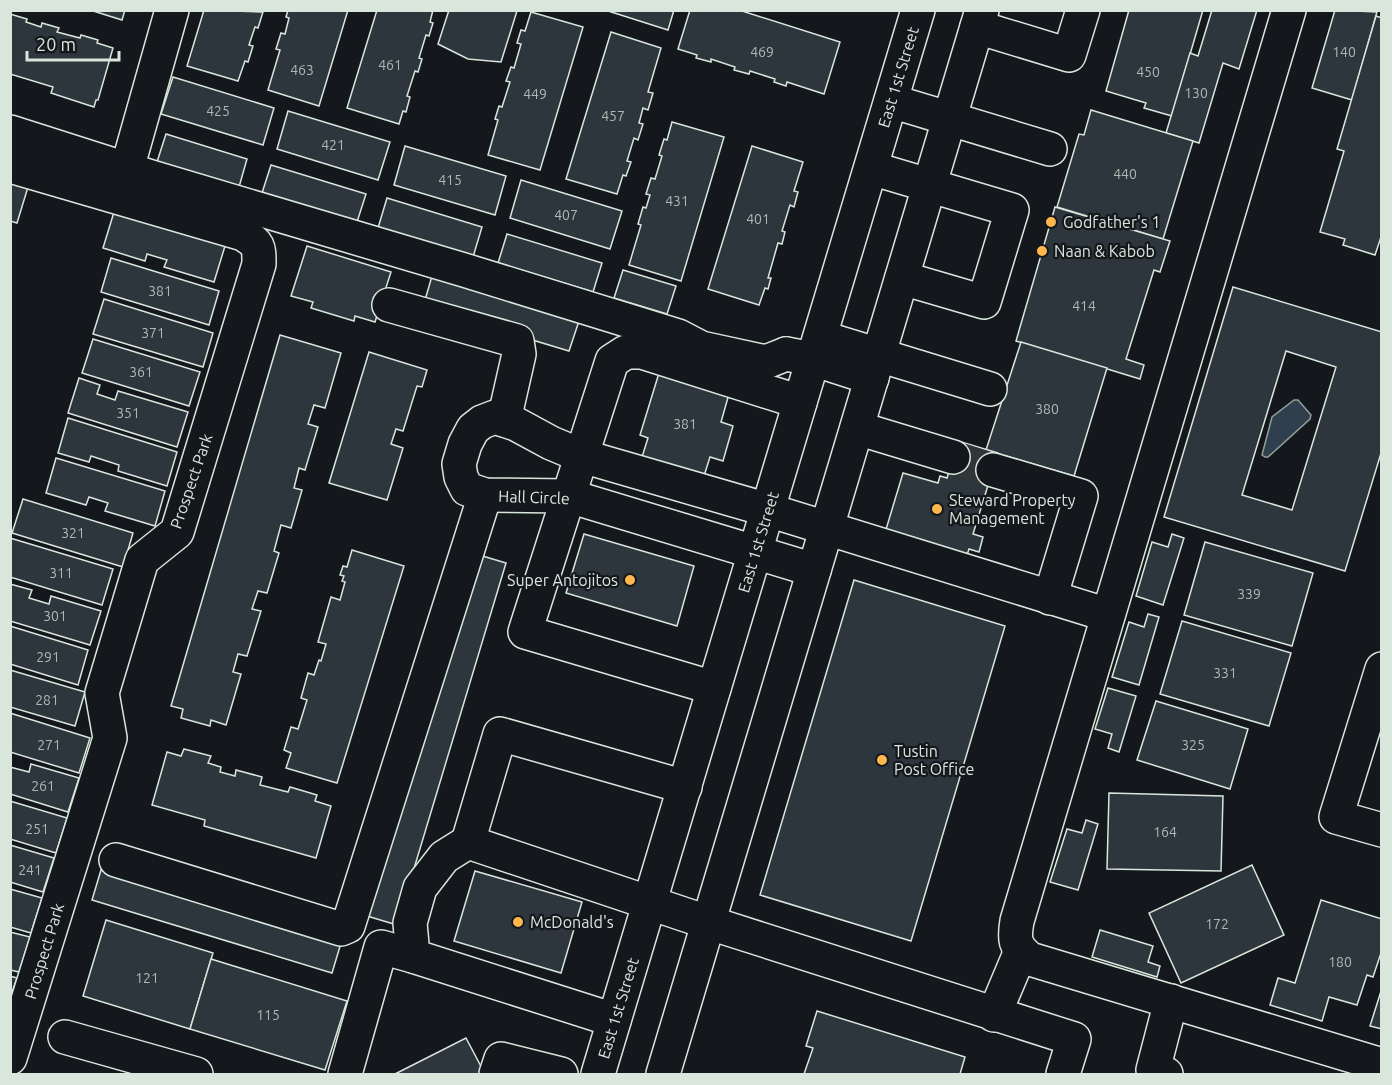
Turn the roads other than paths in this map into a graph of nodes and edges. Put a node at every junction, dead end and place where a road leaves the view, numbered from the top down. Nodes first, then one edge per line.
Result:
1 (172, 10) edge
2 (918, 10) edge
3 (1083, 10) edge
4 (1289, 10) edge
5 (980, 19) edge
6 (891, 101) junction
7 (950, 119) junction
8 (10, 132) edge
9 (1050, 149) dead end
10 (10, 166) edge
11 (871, 168) junction
12 (127, 169) junction
13 (930, 184) junction
14 (902, 278) junction
15 (389, 304) dead end
16 (806, 350) junction
17 (875, 366) junction
18 (990, 389) dead end
19 (800, 402) junction
20 (504, 420) junction
21 (857, 428) junction
22 (582, 456) junction
23 (953, 457) tunnel mouth
24 (993, 470) tunnel mouth
25 (485, 495) junction
26 (569, 496) junction
27 (768, 510) junction
28 (826, 528) junction
29 (754, 553) junction
30 (814, 570) junction
31 (1050, 598) junction
32 (1108, 615) junction
33 (1382, 669) edge
34 (714, 688) junction
35 (685, 787) junction
36 (1382, 830) edge
37 (468, 842) junction
38 (116, 860) dead end
39 (650, 903) junction
40 (710, 923) junction
41 (1021, 951) junction
42 (413, 956) junction
43 (1171, 1001) junction
44 (994, 1015) junction
45 (614, 1020) junction
46 (65, 1037) dead end
47 (10, 1058) edge
48 (1382, 1065) edge
49 (142, 1067) edge
50 (1157, 1073) edge
51 (196, 1074) edge
52 (345, 1074) edge
53 (496, 1074) edge
54 (561, 1074) edge
55 (598, 1074) edge
56 (663, 1074) edge
57 (1063, 1074) edge

1 - 12 main road
2 - 6 main road, East 1st Street
3 - 5 main road
4 - 32 main road
5 - 7 main road
6 - 7 main road
6 - 11 main road, East 1st Street
7 - 9 main road
7 - 13 main road
8 - 12 main road
10 - 47 main road, Prospect Park
11 - 13 main road
11 - 16 main road, East 1st Street
12 - 16 main road
13 - 14 main road
13 - 14 main road
14 - 17 main road
15 - 20 main road
16 - 17 main road
16 - 19 main road, East 1st Street
17 - 18 main road
17 - 21 main road
19 - 22 main road
19 - 27 main road, East 1st Street
20 - 22 main road
20 - 25 main road, Hall Circle
21 - 23 main road
21 - 28 main road
22 - 26 main road
22 - 27 main road
24 - 31 main road
25 - 26 main road, Hall Circle
25 - 38 main road
26 - 29 main road, Hall Circle
26 - 34 main road
27 - 28 main road
27 - 29 main road, East 1st Street
28 - 30 main road
28 - 31 main road
29 - 30 main road, Hall Circle
29 - 34 main road, East 1st Street
30 - 40 main road
31 - 32 main road
32 - 41 main road
33 - 36 main road
34 - 35 main road, East 1st Street
35 - 37 main road
35 - 39 main road, East 1st Street
37 - 39 main road
37 - 42 main road
39 - 40 main road
39 - 45 main road, East 1st Street
40 - 44 main road
40 - 56 main road
41 - 43 main road
41 - 44 main road
42 - 45 main road
42 - 52 main road
43 - 48 main road
43 - 50 main road
44 - 57 main road
45 - 55 main road, East 1st Street
46 - 49 main road
49 - 51 main road
53 - 54 main road

